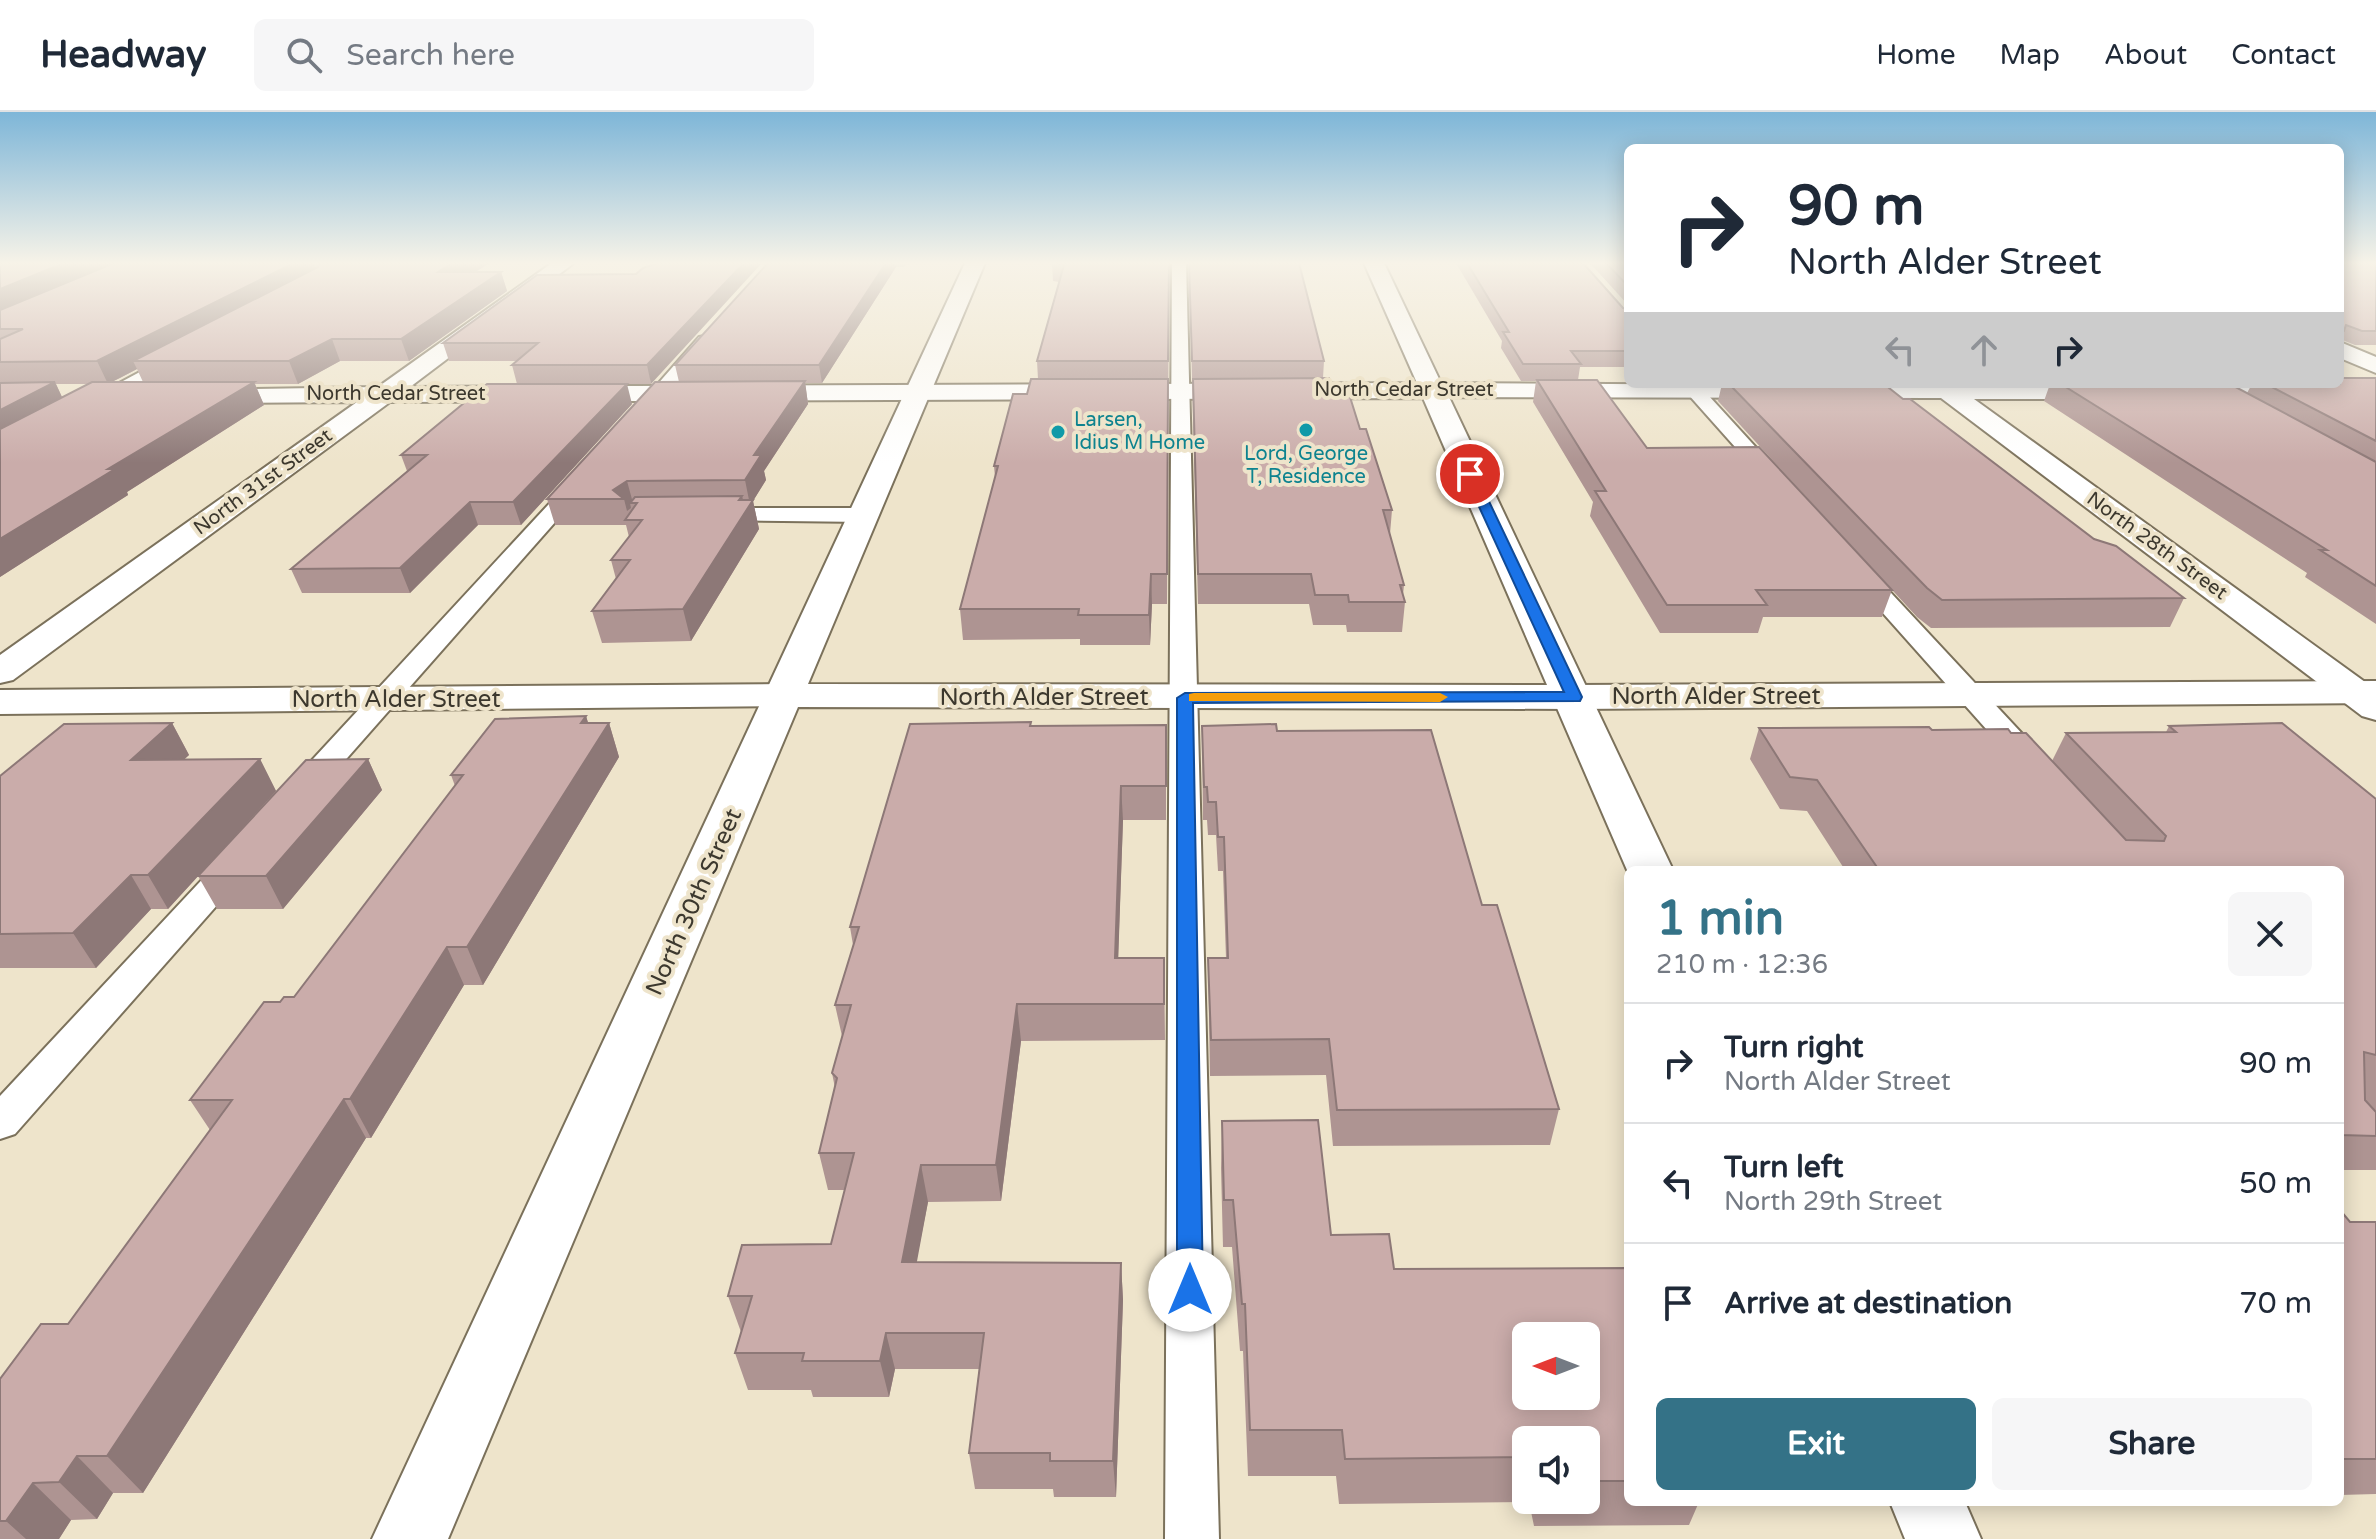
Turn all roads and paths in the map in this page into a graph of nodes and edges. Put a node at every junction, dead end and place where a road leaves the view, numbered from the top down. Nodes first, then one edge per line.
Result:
1 (474, 330) edge
2 (946, 330) edge
3 (1180, 330) edge
4 (1403, 330) edge
5 (713, 333) edge
6 (199, 345) edge
7 (2344, 351) edge
8 (2376, 366) edge
9 (1624, 388) edge
10 (1691, 388) edge
11 (1943, 388) edge
12 (2201, 388) edge
13 (1430, 390) junction
14 (2376, 390) edge
15 (1181, 391) junction
16 (2162, 391) edge
17 (918, 392) junction
18 (2132, 392) edge
19 (661, 393) junction
20 (386, 394) junction
21 (106, 395) junction
22 (70, 402) edge
23 (2246, 413) edge
24 (618, 440) edge
25 (597, 464) edge
26 (1789, 495) edge
27 (693, 515) edge
28 (865, 515) junction
29 (1843, 554) edge
30 (0, 672) edge
31 (786, 695) junction
32 (1971, 695) junction
33 (1574, 697) junction
34 (2369, 697) edge
35 (1185, 698) junction
36 (385, 699) junction
37 (0, 702) edge
38 (2045, 777) edge
39 (278, 817) edge
40 (256, 841) edge
41 (1648, 866) edge
42 (0, 1123) edge
43 (1929, 1506) edge
44 (410, 1539) edge
45 (1192, 1539) edge
46 (1943, 1539) edge

1 - 20 street, North 31st Street
2 - 17 street, North 30th Street
3 - 15 lane
4 - 13 street
5 - 19 lane
6 - 21 lane
7 - 8 street
9 - 13 street, North Cedar Street
10 - 26 lane
11 - 18 street, North Cedar Street
11 - 34 street, North 28th Street
12 - 14 street
12 - 16 street
12 - 23 lane
13 - 15 street, North Cedar Street
13 - 33 street
15 - 17 street, North Cedar Street
15 - 35 lane
17 - 19 street, North Cedar Street
17 - 28 street, North 30th Street
19 - 20 street, North Cedar Street
19 - 24 lane
20 - 21 street, North Cedar Street
20 - 30 street, North 31st Street
21 - 22 street, North Cedar Street
25 - 36 lane
27 - 28 lane
28 - 31 street, North 30th Street
29 - 32 lane
31 - 35 street, North Alder Street
31 - 36 street, North Alder Street
31 - 44 street, North 30th Street
32 - 33 street, North Alder Street
32 - 34 street, North Alder Street
32 - 38 lane
33 - 35 street, North Alder Street
33 - 41 street
35 - 45 lane
36 - 37 street, North Alder Street
36 - 39 lane
40 - 42 lane
43 - 46 street

